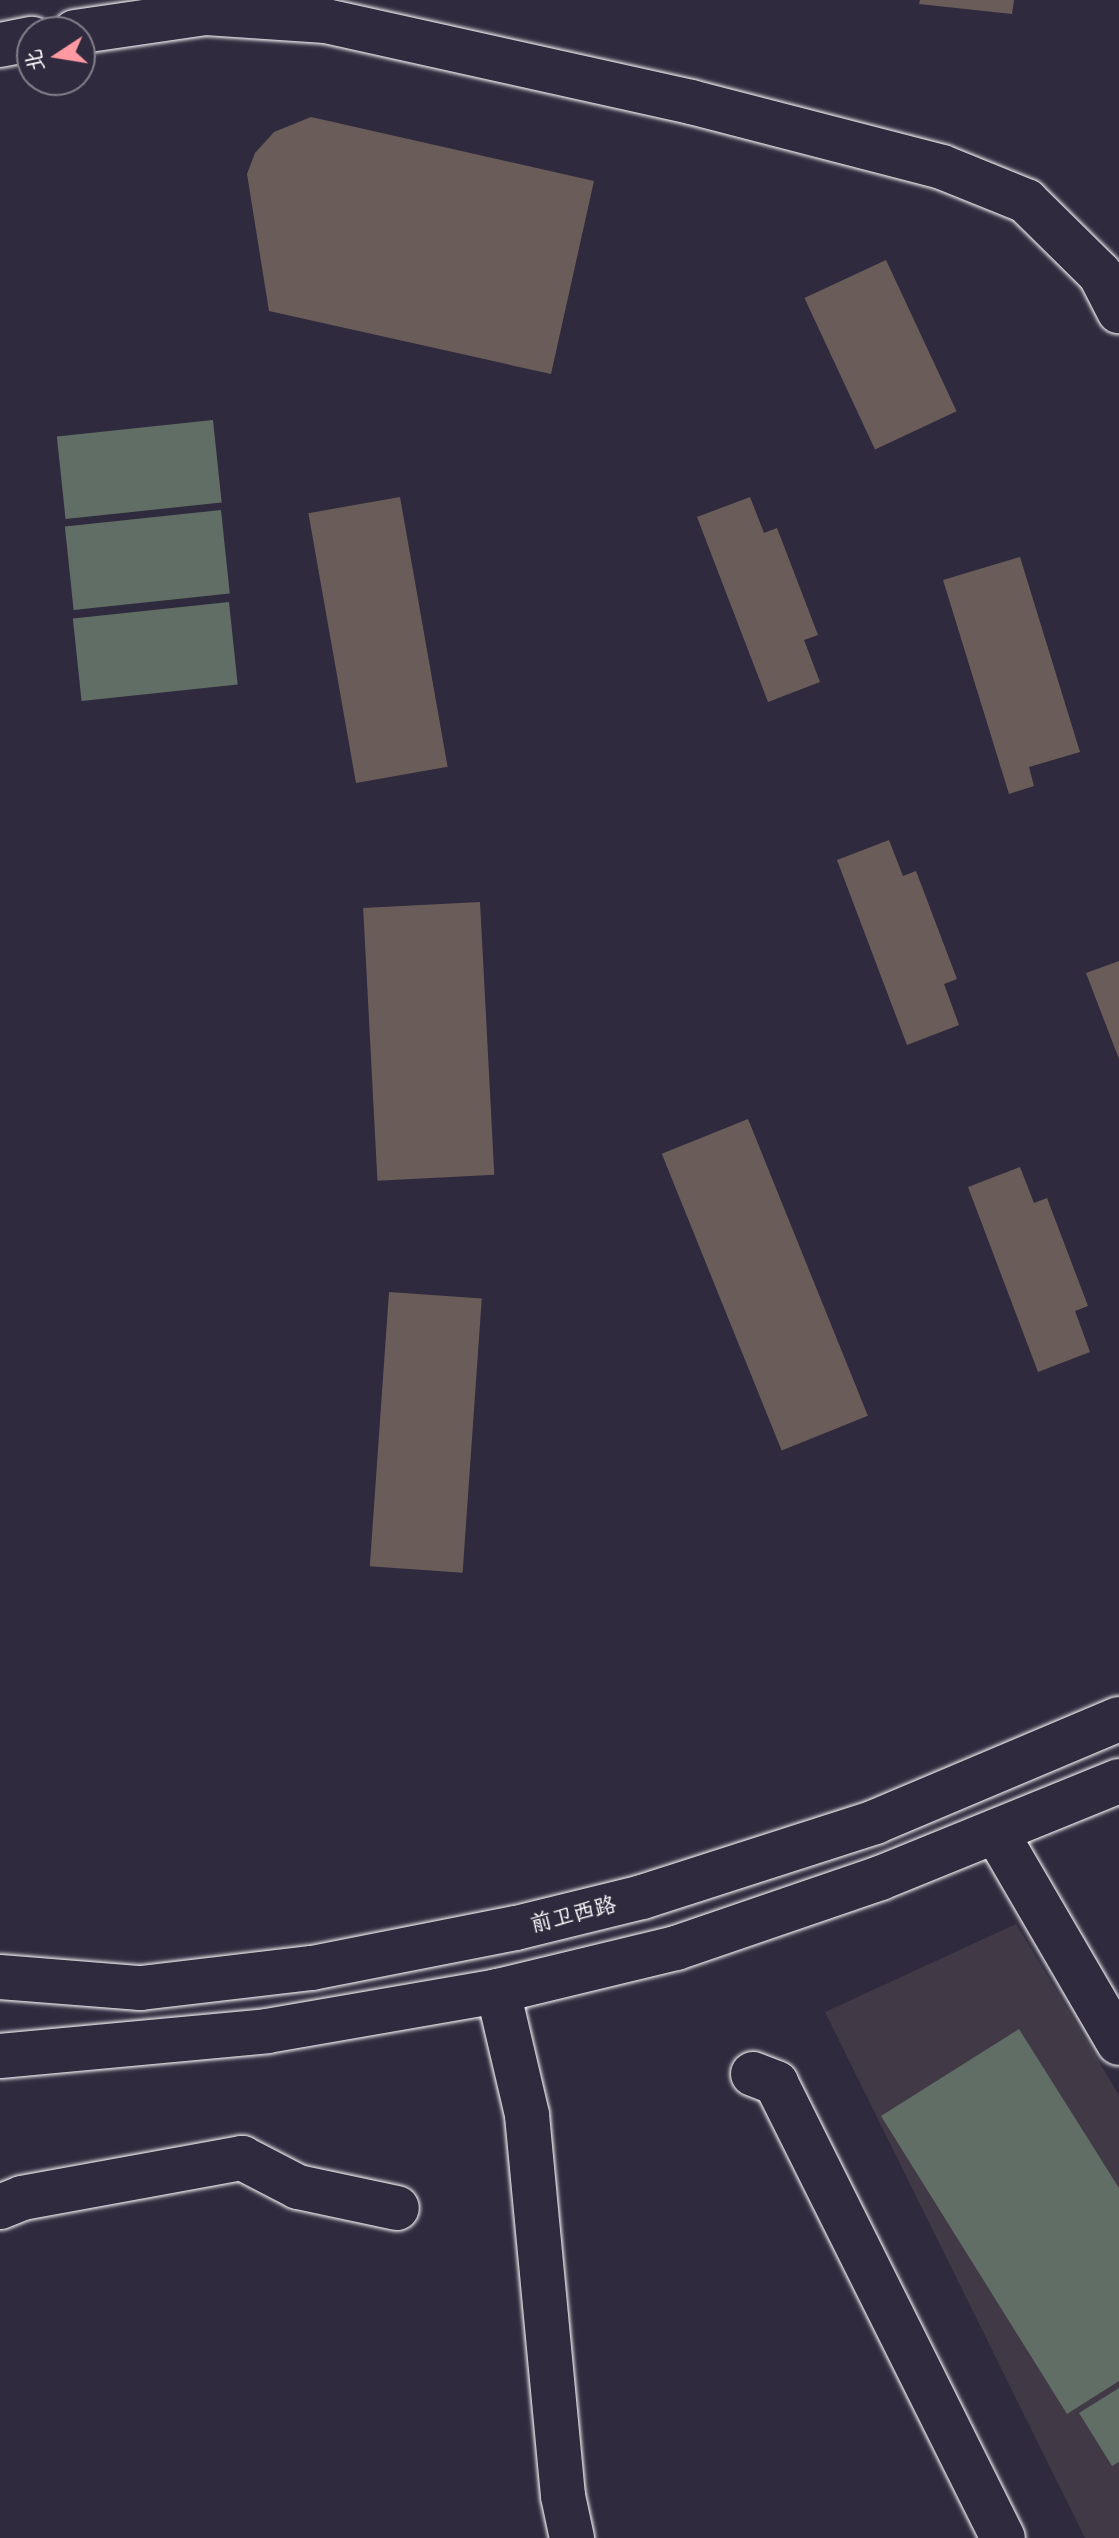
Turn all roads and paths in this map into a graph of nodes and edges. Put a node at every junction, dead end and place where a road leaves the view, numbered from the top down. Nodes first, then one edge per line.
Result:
1 (96, 29) edge
2 (1113, 283) edge
3 (1119, 1719) edge
4 (1119, 1781) edge
5 (996, 1832) junction
6 (0, 1977) edge
7 (498, 1991) junction
8 (1119, 2043) edge
9 (0, 2056) edge
10 (753, 2074) dead end
11 (0, 2207) edge
12 (397, 2208) dead end
13 (572, 2538) edge
14 (1003, 2538) edge

1 - 2 street
3 - 6 street, 前卫西路
4 - 5 street
5 - 7 street
5 - 8 street
7 - 9 street
7 - 13 street
10 - 14 street
11 - 12 street

